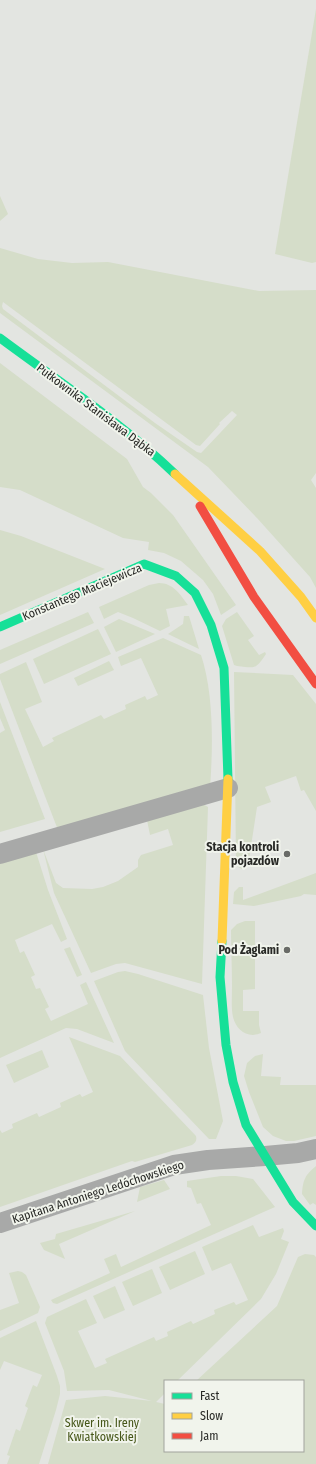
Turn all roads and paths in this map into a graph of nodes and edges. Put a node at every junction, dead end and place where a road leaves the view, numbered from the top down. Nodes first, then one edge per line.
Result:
1 (0, 338) edge
2 (189, 488) junction
3 (316, 618) edge
4 (0, 627) edge
5 (316, 684) edge
6 (228, 788) junction
7 (0, 854) edge
8 (316, 1149) edge
9 (265, 1156) junction
10 (0, 1223) edge
11 (316, 1226) edge

1 - 2 street, Pułkownika Stanisława Dąbka
2 - 3 street, Pułkownika Stanisława Dąbka
2 - 5 street, Pułkownika Stanisława Dąbka
4 - 6 street, Konstantego Maciejewicza
6 - 7 street
6 - 9 street, Konstantego Maciejewicza
8 - 9 street, Kapitana Antoniego Ledóchowskiego
9 - 10 street, Kapitana Antoniego Ledóchowskiego
9 - 11 street, Konstantego Maciejewicza

